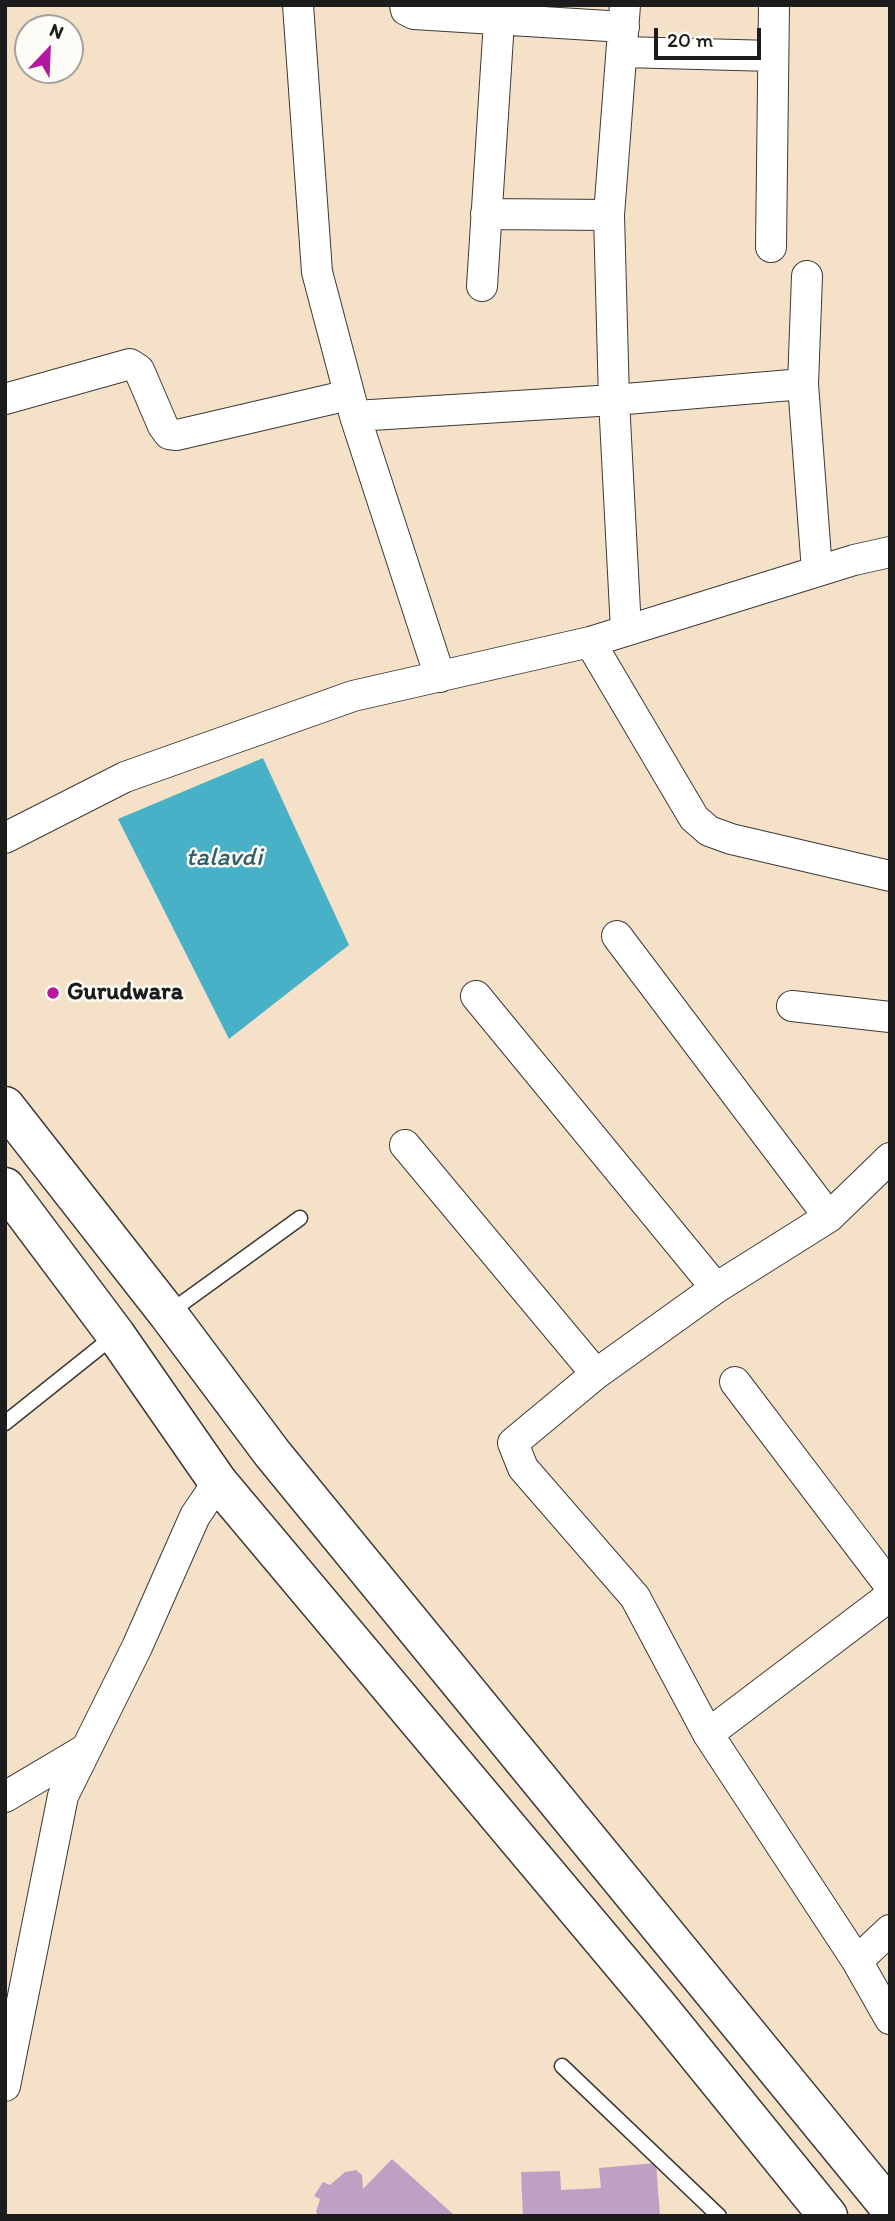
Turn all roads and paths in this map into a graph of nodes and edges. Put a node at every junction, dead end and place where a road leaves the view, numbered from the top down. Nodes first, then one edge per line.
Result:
1 (298, 5) edge
2 (405, 5) edge
3 (774, 5) edge
4 (499, 21) junction
5 (624, 28) edge
6 (773, 56) junction
7 (486, 214) junction
8 (609, 215) junction
9 (771, 247) dead end
10 (807, 276) dead end
11 (482, 286) dead end
12 (803, 384) junction
13 (5, 399) edge
14 (614, 400) junction
15 (352, 406) junction
16 (890, 552) edge
17 (817, 571) junction
18 (626, 630) junction
19 (590, 642) junction
20 (440, 677) junction
21 (5, 838) edge
22 (890, 876) edge
23 (617, 936) dead end
24 (476, 996) dead end
25 (792, 1006) dead end
26 (890, 1017) edge
27 (5, 1106) edge
28 (405, 1145) dead end
29 (890, 1158) edge
30 (5, 1188) edge
31 (829, 1217) junction
32 (300, 1218) dead end
33 (716, 1288) junction
34 (168, 1314) junction
35 (116, 1335) junction
36 (596, 1374) junction
37 (735, 1382) dead end
38 (5, 1423) edge
39 (218, 1482) junction
40 (890, 1586) edge
41 (890, 1596) edge
42 (708, 1734) junction
43 (86, 1749) junction
44 (5, 1797) edge
45 (890, 1930) edge
46 (857, 1961) junction
47 (890, 2019) edge
48 (562, 2066) dead end
49 (5, 2086) edge
50 (890, 2208) edge
51 (719, 2216) edge
52 (828, 2216) edge

1 - 15 street
2 - 4 street
3 - 6 street
4 - 5 street
4 - 7 street
5 - 6 street
5 - 8 street
6 - 9 street
7 - 8 street
7 - 11 street
8 - 14 street
10 - 12 street
12 - 14 street
12 - 17 street
13 - 15 street
14 - 15 street
14 - 18 street
15 - 20 street
16 - 17 street
17 - 18 street
18 - 19 street
19 - 20 street
19 - 22 street
20 - 21 street
23 - 31 street
24 - 33 street
25 - 26 street
27 - 34 main road
28 - 36 street
29 - 31 street
30 - 35 main road
31 - 33 street
32 - 34 lane
33 - 36 street
34 - 50 main road
35 - 38 lane
35 - 39 main road
36 - 42 street
37 - 40 street
39 - 43 street
39 - 52 main road
41 - 42 street
42 - 46 street
43 - 44 street
43 - 49 street
45 - 46 street
46 - 47 street
48 - 51 lane

